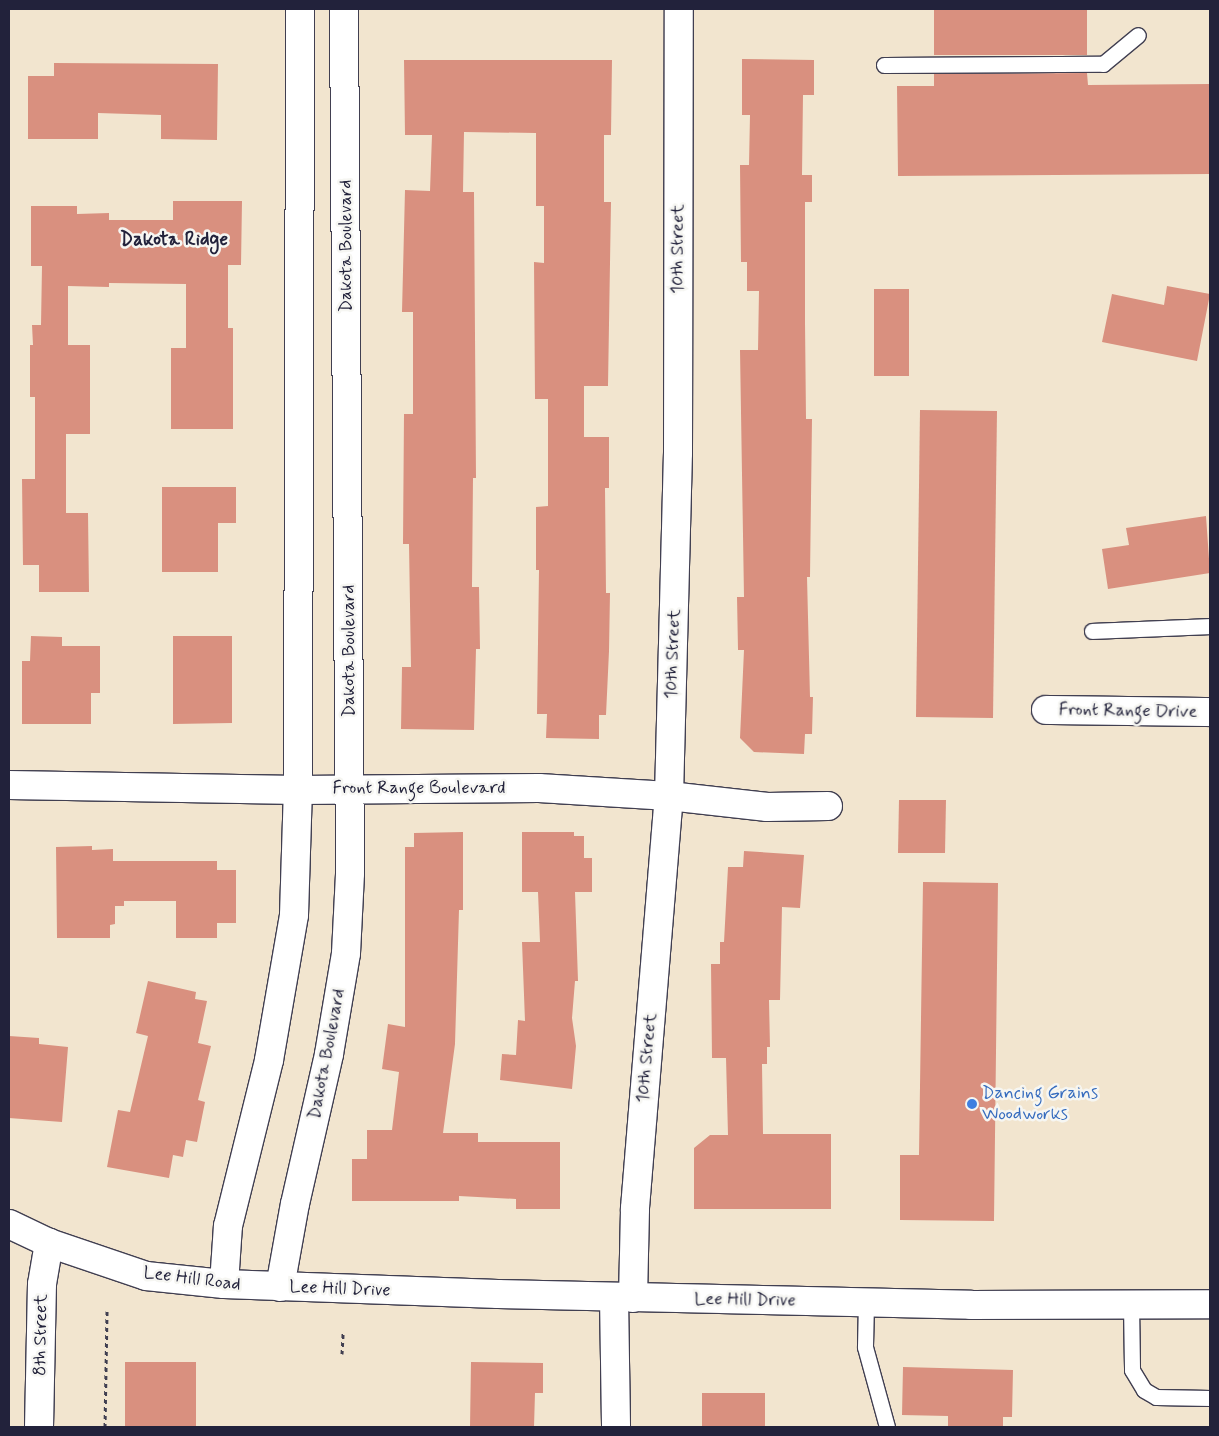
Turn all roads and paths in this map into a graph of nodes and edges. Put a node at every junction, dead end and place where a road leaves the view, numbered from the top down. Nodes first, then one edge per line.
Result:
1 (300, 9) edge
2 (344, 9) edge
3 (679, 9) edge
4 (1138, 35) dead end
5 (884, 65) dead end
6 (1210, 626) edge
7 (1092, 631) dead end
8 (1046, 710) dead end
9 (1210, 712) edge
10 (9, 785) edge
11 (350, 788) junction
12 (298, 790) junction
13 (669, 796) junction
14 (828, 806) dead end
15 (9, 1224) edge
16 (49, 1243) junction
17 (224, 1284) junction
18 (280, 1287) junction
19 (624, 1297) junction
20 (866, 1302) junction
21 (1131, 1304) junction
22 (1210, 1304) edge
23 (107, 1311) dead end
24 (343, 1332) dead end
25 (342, 1354) dead end
26 (1210, 1398) edge
27 (39, 1427) edge
28 (105, 1427) edge
29 (616, 1427) edge
30 (886, 1427) edge

1 - 12 street
2 - 11 street, Dakota Boulevard
3 - 13 street, 10th Street
4 - 5 lane
6 - 7 lane
8 - 9 street, Front Range Drive
10 - 12 street, Front Range Boulevard
11 - 12 street, Front Range Boulevard
11 - 13 street, Front Range Boulevard
11 - 18 street, Dakota Boulevard
12 - 17 street
13 - 14 street, Front Range Boulevard
13 - 19 street, 10th Street
15 - 16 street
16 - 17 street, Lee Hill Road
16 - 27 street, 8th Street
17 - 18 street, Lee Hill Road
18 - 19 street, Lee Hill Drive
19 - 20 street, Lee Hill Drive
19 - 29 street, 10th Street
20 - 21 street, Lee Hill Drive
20 - 30 lane
21 - 22 street, Lee Hill Drive
21 - 26 lane
23 - 28 path
24 - 25 path

